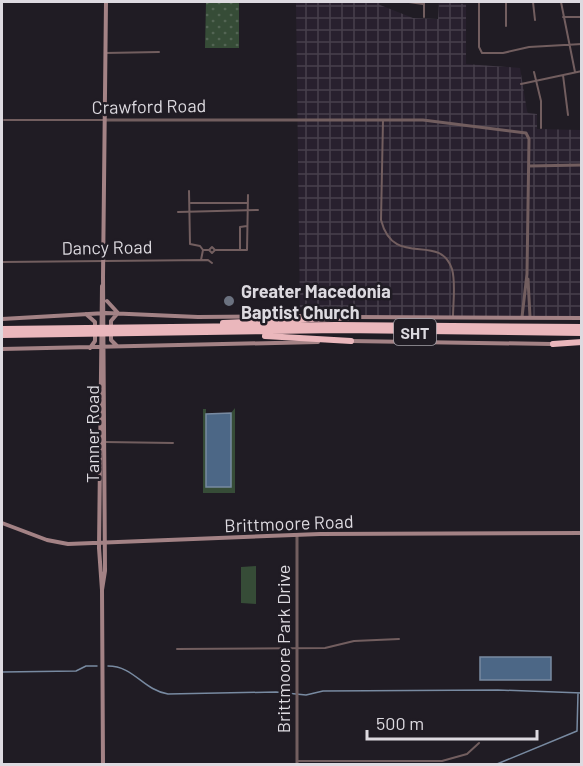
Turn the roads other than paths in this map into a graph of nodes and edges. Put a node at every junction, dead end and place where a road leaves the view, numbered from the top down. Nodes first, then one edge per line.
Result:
1 (106, 2) edge
2 (409, 2) edge
3 (479, 2) edge
4 (506, 2) edge
5 (533, 2) edge
6 (561, 2) edge
7 (423, 3) edge
8 (582, 16) edge
9 (424, 17) dead end
10 (563, 17) junction
11 (535, 20) dead end
12 (506, 26) dead end
13 (582, 44) edge
14 (570, 45) junction
15 (159, 52) dead end
16 (105, 53) junction
17 (582, 71) edge
18 (534, 72) dead end
19 (575, 72) junction
20 (563, 75) junction
21 (536, 81) junction
22 (521, 84) dead end
23 (568, 115) dead end
24 (4, 120) dead end
25 (105, 120) junction
26 (383, 120) junction
27 (541, 128) dead end
28 (582, 165) edge
29 (529, 166) junction
30 (189, 191) dead end
31 (248, 195) dead end
32 (189, 203) junction
33 (248, 203) junction
34 (248, 210) junction
35 (258, 210) dead end
36 (190, 211) junction
37 (178, 212) dead end
38 (248, 226) junction
39 (203, 250) junction
40 (240, 250) junction
41 (201, 260) junction
42 (104, 261) junction
43 (2, 262) edge
44 (212, 263) dead end
45 (527, 274) junction
46 (103, 292) junction
47 (85, 313) junction
48 (103, 313) junction
49 (118, 313) junction
50 (354, 317) junction
51 (453, 318) junction
52 (531, 318) junction
53 (582, 318) edge
54 (2, 319) edge
55 (521, 319) junction
56 (182, 327) junction
57 (582, 327) edge
58 (2, 329) edge
59 (88, 331) junction
60 (248, 333) junction
61 (582, 333) edge
62 (2, 335) edge
63 (351, 341) junction
64 (582, 343) edge
65 (553, 344) joint
66 (90, 348) junction
67 (103, 348) junction
68 (120, 348) junction
69 (2, 349) edge
70 (100, 372) junction
71 (105, 382) junction
72 (100, 441) junction
73 (105, 442) junction
74 (173, 443) dead end
75 (2, 523) edge
76 (582, 533) edge
77 (297, 534) junction
78 (102, 543) junction
79 (399, 639) dead end
80 (296, 647) junction
81 (177, 649) dead end
82 (479, 742) dead end
83 (297, 763) edge
84 (103, 765) edge

1 - 16 main road, Tanner Road
2 - 7 street
3 - 14 street
4 - 12 street
5 - 11 street
6 - 10 street
7 - 9 street
8 - 10 street
10 - 14 street
13 - 14 street
14 - 19 street
15 - 16 street
16 - 25 main road, Tanner Road
17 - 19 street
18 - 21 street
19 - 20 street
20 - 21 street
20 - 23 street
21 - 22 street
21 - 27 street
24 - 25 street, Crawford Road
25 - 26 street, Crawford Road
25 - 42 main road, Tanner Road
26 - 29 street, Crawford Road
26 - 51 street
28 - 29 street
29 - 45 street, Crawford Road
30 - 32 street
31 - 33 street
32 - 33 street
32 - 36 street
33 - 34 street
34 - 35 street
34 - 36 street
34 - 38 street
36 - 37 street
36 - 39 street
38 - 40 street
38 - 40 street
39 - 40 street
39 - 41 street
41 - 42 street, Dancy Road
41 - 44 street, Dancy Road
42 - 43 street, Dancy Road
42 - 46 main road, Tanner Road
45 - 52 street
45 - 55 street
46 - 47 main road
46 - 48 main road, Tanner Road
46 - 49 main road
47 - 48 main road
47 - 54 main road
47 - 66 main road
48 - 49 main road
48 - 67 main road, Tanner Road
49 - 50 main road
49 - 68 main road
50 - 51 main road
50 - 56 highway
51 - 55 main road
52 - 53 main road
52 - 55 main road
56 - 57 highway, SHT
56 - 59 highway, SHT
58 - 59 highway, SHT
59 - 60 highway, SHT
59 - 62 highway, SHT
60 - 61 highway, SHT
60 - 63 highway
63 - 65 main road
63 - 68 main road
64 - 65 highway
66 - 67 main road
66 - 69 main road
66 - 70 main road
67 - 68 main road
67 - 70 main road, Tanner Road
67 - 71 main road, Tanner Road
68 - 71 main road
70 - 72 main road, Tanner Road
71 - 73 main road, Tanner Road
72 - 73 street
72 - 78 main road, Tanner Road
73 - 74 street
73 - 78 main road, Tanner Road
75 - 78 main road, Brittmoore Road
76 - 77 main road, Brittmoore Road
77 - 78 main road, Brittmoore Road
77 - 80 street, Brittmoore Park Drive
78 - 84 main road, Tanner Road
79 - 80 street
80 - 81 street
80 - 83 street, Brittmoore Park Drive
82 - 83 street

